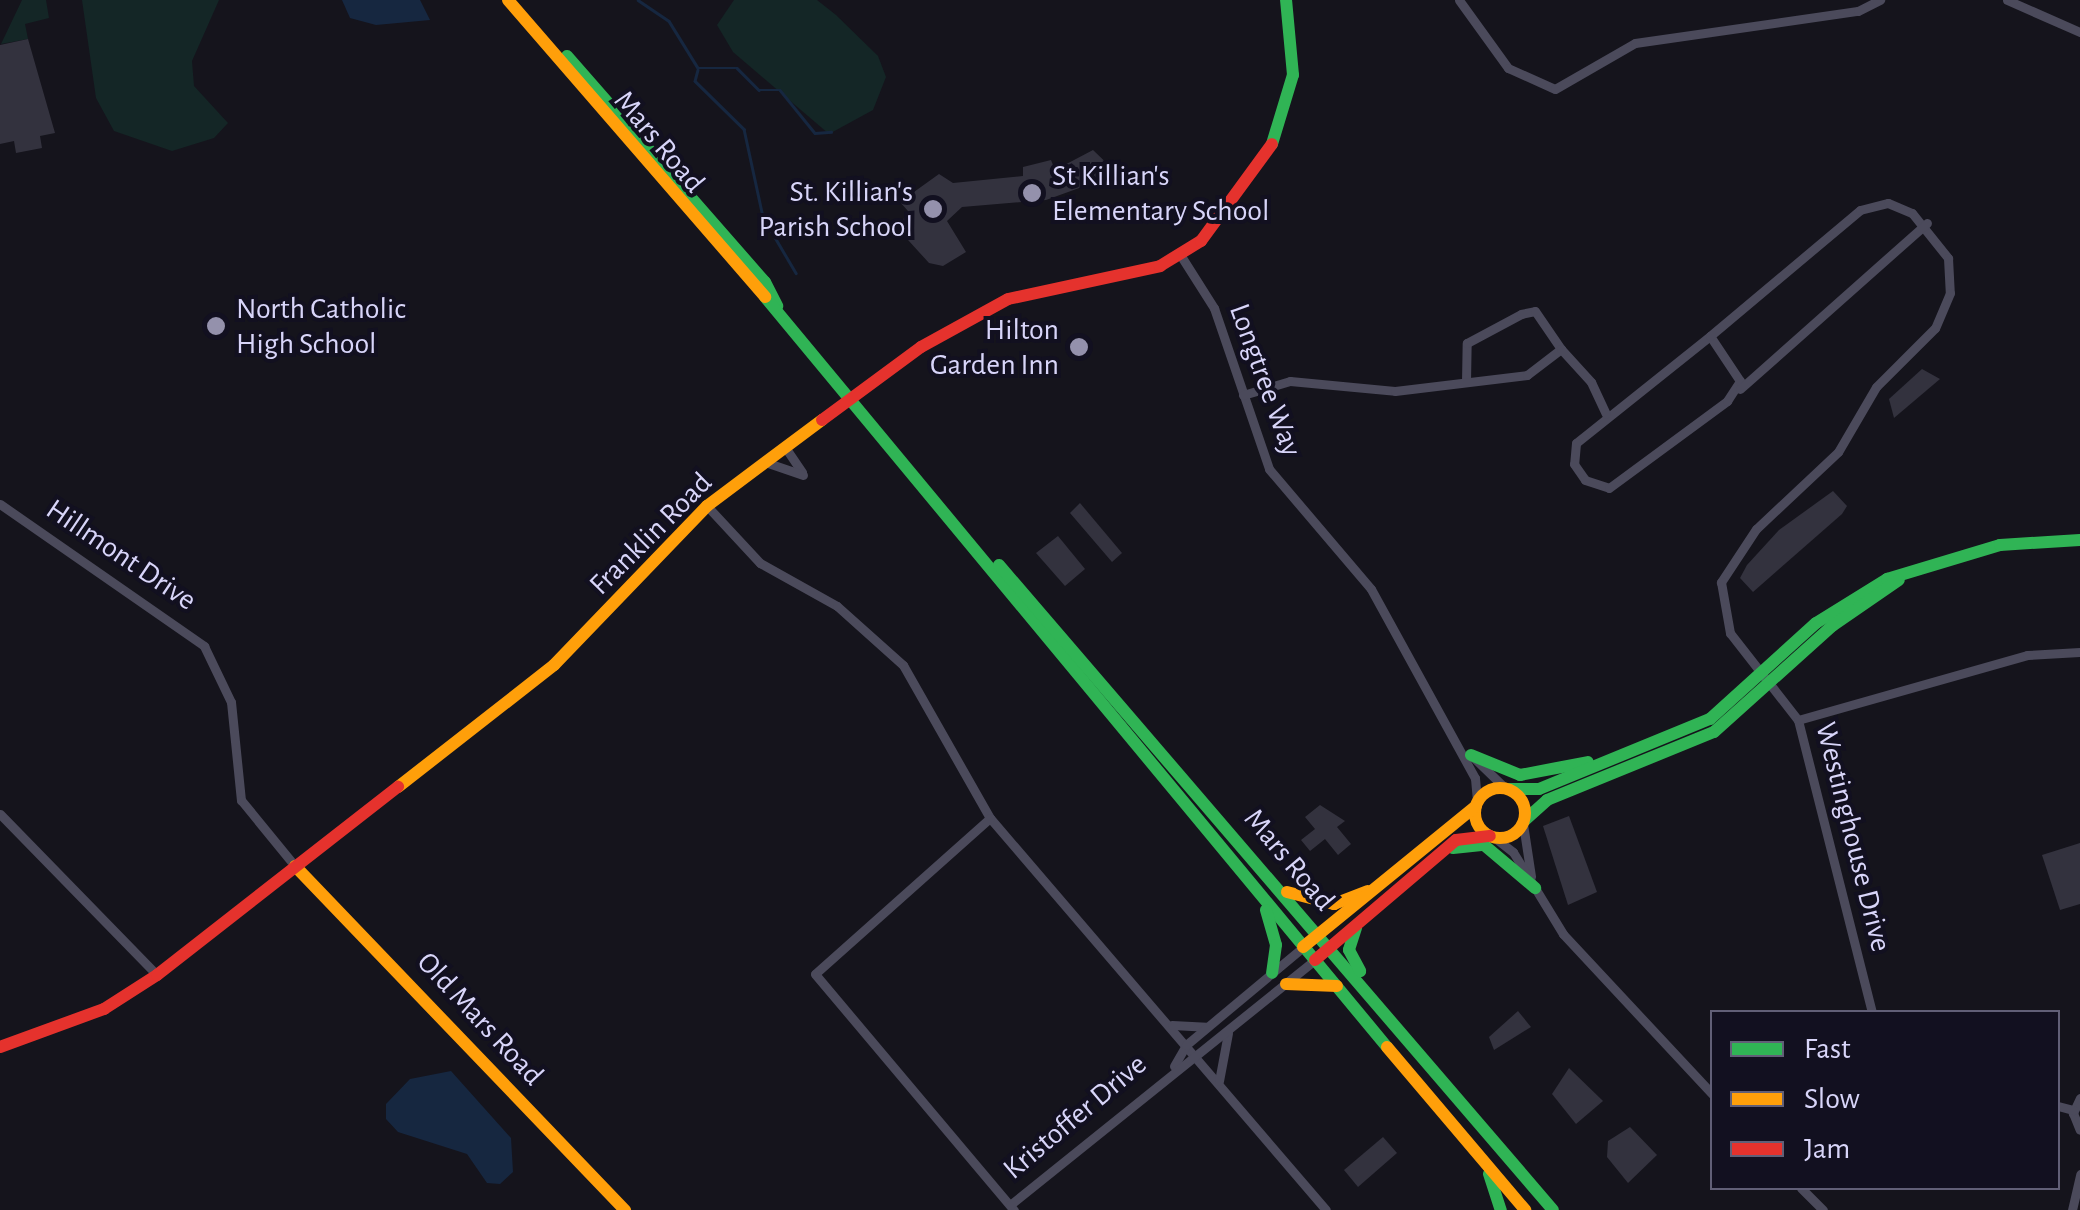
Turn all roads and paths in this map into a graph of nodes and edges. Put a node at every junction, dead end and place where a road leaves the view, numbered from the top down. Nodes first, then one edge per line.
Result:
1 (508, 0) edge
2 (518, 0) edge
3 (1286, 0) edge
4 (1458, 0) edge
5 (1880, 0) edge
6 (2007, 0) edge
7 (2080, 32) edge
8 (1927, 223) junction
9 (1180, 256) junction
10 (778, 310) junction
11 (1710, 336) junction
12 (1561, 349) junction
13 (1466, 382) junction
14 (1738, 390) junction
15 (1243, 395) junction
16 (854, 399) junction
17 (1606, 414) junction
18 (787, 450) junction
19 (768, 463) junction
20 (0, 504) edge
21 (707, 506) junction
22 (2080, 540) edge
23 (981, 549) junction
24 (2080, 652) edge
25 (1766, 679) junction
26 (1442, 713) junction
27 (1798, 720) junction
28 (1686, 732) junction
29 (1472, 756) junction
30 (1596, 774) junction
31 (1507, 789) junction
32 (1477, 804) junction
33 (0, 814) edge
34 (990, 818) junction
35 (1524, 822) junction
36 (1492, 837) junction
37 (1442, 854) junction
38 (295, 866) junction
39 (1280, 888) junction
40 (1535, 888) junction
41 (1368, 891) junction
42 (1264, 901) junction
43 (1356, 928) junction
44 (1319, 933) junction
45 (1303, 947) junction
46 (1331, 947) junction
47 (1315, 960) junction
48 (1272, 973) junction
49 (157, 975) junction
50 (1286, 984) junction
51 (1337, 986) junction
52 (1871, 1010) edge
53 (1166, 1021) junction
54 (1208, 1026) junction
55 (1229, 1031) junction
56 (1186, 1045) junction
57 (0, 1046) edge
58 (1196, 1058) junction
59 (1172, 1068) junction
60 (1434, 1070) junction
61 (1222, 1088) junction
62 (1710, 1092) edge
63 (2080, 1098) edge
64 (2060, 1107) edge
65 (2073, 1110) junction
66 (2080, 1130) edge
67 (1484, 1161) junction
68 (2080, 1174) edge
69 (1803, 1190) edge
70 (1540, 1195) junction
71 (1012, 1208) edge
72 (1550, 1209) edge
73 (624, 1210) edge
74 (1326, 1210) edge
75 (1501, 1210) edge
76 (1524, 1210) edge
77 (1823, 1210) edge
78 (2072, 1210) edge

1 - 10 street, Mars Road
2 - 10 street, Mars Road
3 - 9 street, Franklin Road
4 - 5 street
6 - 7 street
8 - 11 street
8 - 14 street
8 - 25 street, Westinghouse Drive
9 - 15 street, Longtree Way
9 - 16 street, Franklin Road
10 - 16 street, Mars Road
11 - 14 street
11 - 17 street
12 - 13 street
12 - 13 street
12 - 17 street
13 - 15 street
14 - 17 street
15 - 26 street, Longtree Way
16 - 18 street, Franklin Road
16 - 23 street, Mars Road
18 - 19 street, Franklin Road
18 - 19 street
19 - 21 street, Franklin Road
20 - 38 street, Hillmont Drive
21 - 34 street
21 - 38 street, Franklin Road
22 - 25 street
23 - 39 street, Mars Road
23 - 42 street, Mars Road
24 - 27 street
25 - 27 street, Westinghouse Drive
25 - 28 street
25 - 30 street
26 - 29 street
26 - 32 street
27 - 52 street, Westinghouse Drive
28 - 29 street
28 - 30 street
29 - 31 street
30 - 31 street
30 - 35 street
31 - 32 street
31 - 35 street
32 - 36 street
32 - 41 street
33 - 49 street
34 - 53 street
34 - 71 street
35 - 36 street
35 - 40 street
36 - 37 street
36 - 40 street
37 - 40 street
37 - 43 street
38 - 49 street, Franklin Road
38 - 73 street, Old Mars Road
39 - 41 street
39 - 44 street, Mars Road
40 - 62 street
41 - 44 street
42 - 45 street, Mars Road
42 - 48 street
43 - 46 street
43 - 60 street
44 - 45 street
44 - 46 street, Mars Road
45 - 47 street, Mars Road
45 - 48 street, Kristoffer Drive
46 - 47 street
46 - 60 street, Mars Road
47 - 50 street, Kristoffer Drive
47 - 51 street, Mars Road
48 - 54 street, Kristoffer Drive
49 - 57 street, Franklin Road
50 - 51 street
50 - 55 street, Kristoffer Drive
51 - 67 street, Mars Road
53 - 54 street
53 - 56 street
54 - 56 street, Kristoffer Drive
55 - 58 street, Kristoffer Drive
55 - 61 street
56 - 58 street
56 - 59 street, Kristoffer Drive
58 - 59 street, Kristoffer Drive
58 - 61 street
59 - 71 street, Kristoffer Drive
60 - 70 street, Mars Road
61 - 74 street
63 - 65 street
64 - 65 street
65 - 66 street
67 - 75 street
67 - 76 street, Mars Road
68 - 78 street
69 - 77 street
70 - 72 street, Mars Road
70 - 76 street

